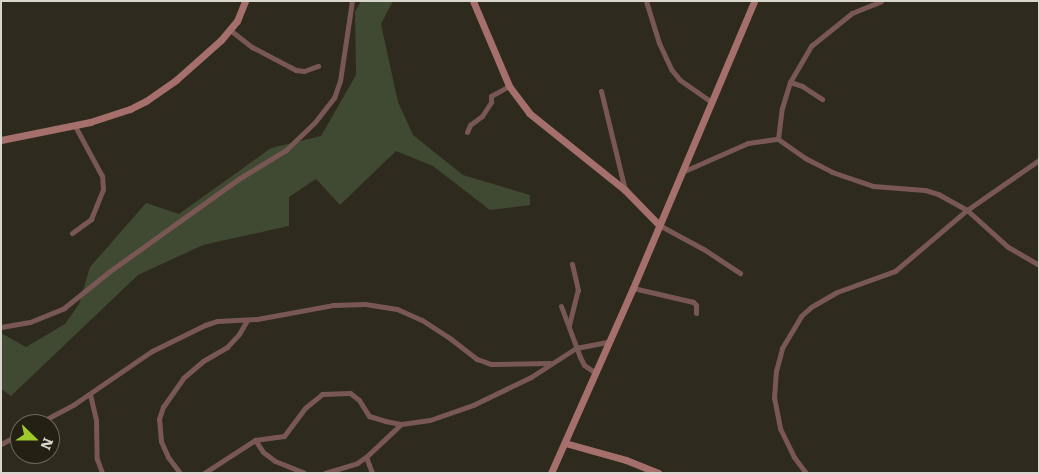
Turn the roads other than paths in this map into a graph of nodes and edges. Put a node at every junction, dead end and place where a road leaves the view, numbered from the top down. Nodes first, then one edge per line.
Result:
1 (245, 1) edge
2 (352, 1) edge
3 (473, 1) edge
4 (646, 1) edge
5 (754, 1) edge
6 (881, 1) edge
7 (230, 30) junction
8 (318, 66) dead end
9 (790, 82) junction
10 (509, 86) junction
11 (601, 91) dead end
12 (822, 99) dead end
13 (711, 102) junction
14 (75, 126) junction
15 (467, 132) dead end
16 (778, 139) junction
17 (1, 140) edge
18 (1039, 160) edge
19 (682, 172) junction
20 (625, 190) junction
21 (967, 210) junction
22 (659, 225) junction
23 (72, 233) dead end
24 (572, 264) dead end
25 (1039, 265) edge
26 (740, 273) dead end
27 (633, 288) junction
28 (561, 306) dead end
29 (696, 313) dead end
30 (247, 320) junction
31 (569, 325) junction
32 (1, 327) edge
33 (608, 342) junction
34 (576, 348) junction
35 (550, 363) junction
36 (596, 373) junction
37 (90, 394) junction
38 (55, 414) edge
39 (401, 424) junction
40 (255, 440) junction
41 (565, 442) junction
42 (366, 458) junction
43 (102, 473) edge
44 (180, 473) edge
45 (204, 473) edge
46 (304, 473) edge
47 (325, 473) edge
48 (372, 473) edge
49 (551, 473) edge
50 (658, 473) edge
51 (806, 473) edge

1 - 7 main road
2 - 32 street
3 - 10 main road
4 - 13 street
5 - 13 main road
6 - 9 street
7 - 8 street
7 - 14 main road
9 - 12 street
9 - 16 street
10 - 15 street
10 - 20 main road
11 - 20 street
13 - 19 main road
14 - 17 main road
14 - 23 street
16 - 19 street
16 - 21 street
18 - 21 street
19 - 22 main road
20 - 22 main road
21 - 25 street
21 - 51 street
22 - 26 street
22 - 27 main road
24 - 31 street
27 - 29 street
27 - 33 main road
28 - 31 street
30 - 35 street
30 - 37 street
30 - 44 street
31 - 34 street
33 - 34 street
33 - 36 main road
34 - 35 street
34 - 36 street
35 - 39 street
36 - 41 main road
37 - 38 street
37 - 43 street
39 - 40 street
39 - 42 street
40 - 45 street
40 - 46 street
41 - 49 main road
41 - 50 main road
42 - 47 street
42 - 48 street

